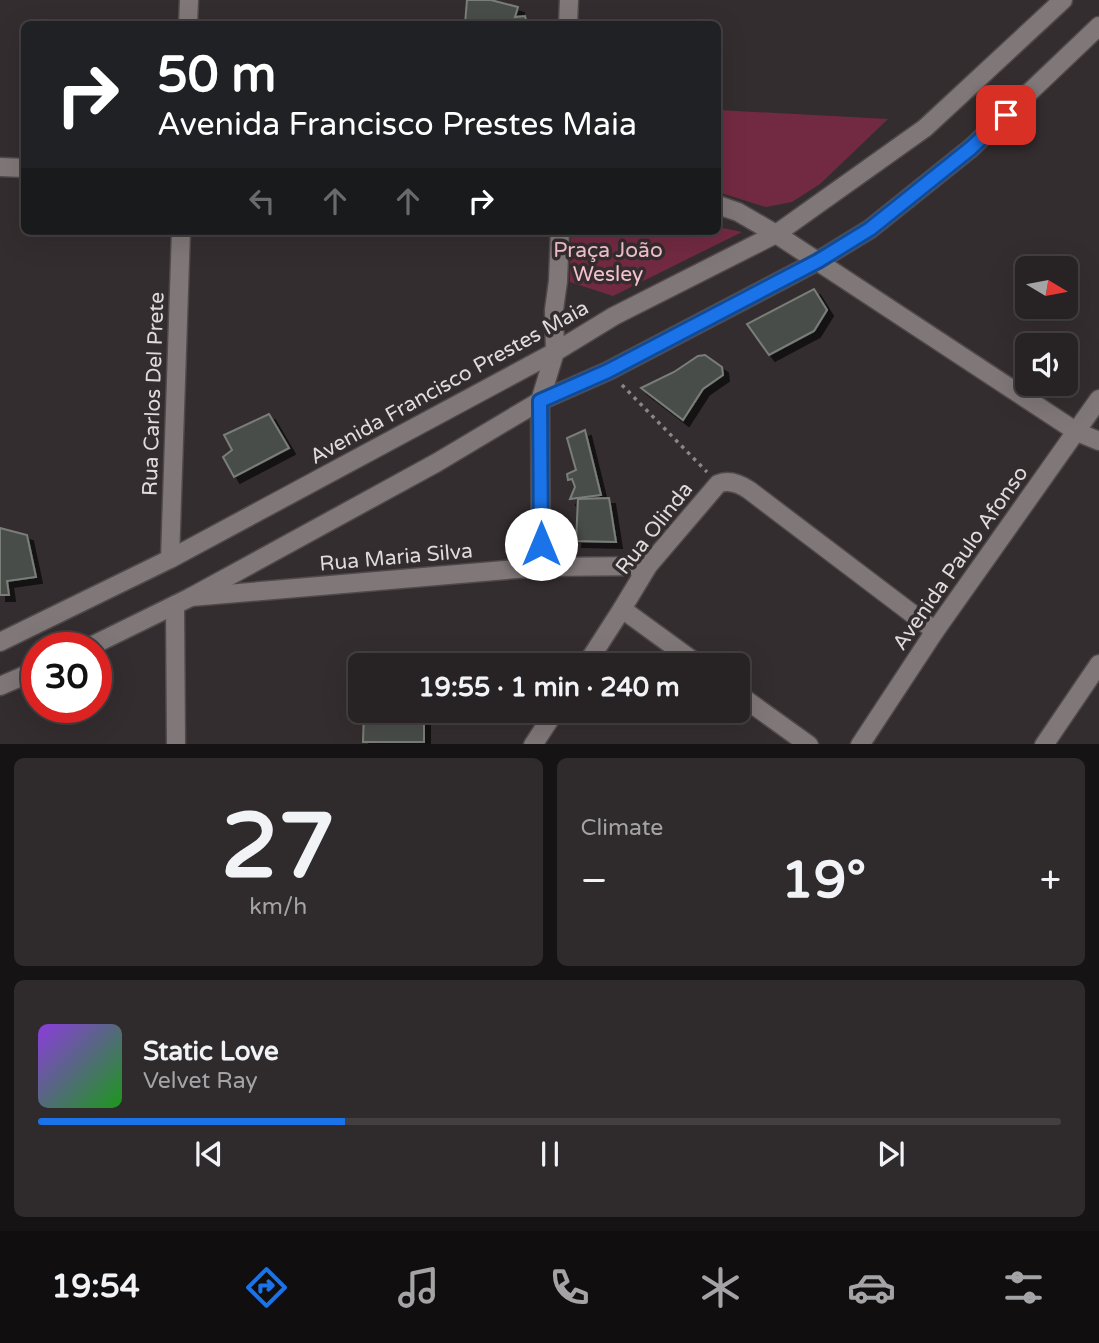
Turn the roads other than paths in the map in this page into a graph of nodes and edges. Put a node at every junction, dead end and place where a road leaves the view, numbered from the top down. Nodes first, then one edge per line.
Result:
1 (189, 0) edge
2 (569, 0) edge
3 (1063, 0) edge
4 (188, 21) edge
5 (568, 21) edge
6 (1099, 26) edge
7 (0, 167) edge
8 (21, 168) edge
9 (721, 206) edge
10 (776, 234) junction
11 (181, 235) edge
12 (560, 235) edge
13 (818, 261) junction
14 (555, 352) junction
15 (1099, 399) edge
16 (540, 401) junction
17 (1077, 432) junction
18 (1099, 441) edge
19 (170, 559) junction
20 (648, 566) junction
21 (541, 567) junction
22 (183, 601) junction
23 (622, 609) junction
24 (935, 631) junction
25 (112, 636) edge
26 (0, 642) edge
27 (594, 653) edge
28 (682, 653) edge
29 (1099, 664) edge
30 (21, 677) edge
31 (0, 686) edge
32 (750, 702) edge
33 (550, 723) edge
34 (541, 742) edge
35 (176, 744) edge
36 (809, 744) edge
37 (860, 744) edge
38 (1044, 744) edge

1 - 4 street
2 - 5 street
3 - 10 street, Avenida Francisco Prestes Maia
6 - 13 street
7 - 8 street
9 - 10 street
10 - 13 street
10 - 14 street, Avenida Francisco Prestes Maia
11 - 19 street, Rua Carlos Del Prete
12 - 14 street
13 - 16 street
13 - 17 street
14 - 16 street
14 - 19 street, Avenida Francisco Prestes Maia
15 - 17 street, Avenida Paulo Afonso
16 - 21 street
16 - 22 street
17 - 18 street
17 - 24 street, Avenida Paulo Afonso
19 - 26 street, Avenida Francisco Prestes Maia
20 - 21 street, Rua Maria Silva
20 - 23 street, Rua Olinda
20 - 24 street, Rua Olinda
21 - 22 street, Rua Maria Silva
22 - 25 street
22 - 35 street
23 - 27 street, Rua Olinda
23 - 28 street
24 - 37 street, Avenida Paulo Afonso
29 - 38 street
30 - 31 street
32 - 36 street
33 - 34 street

